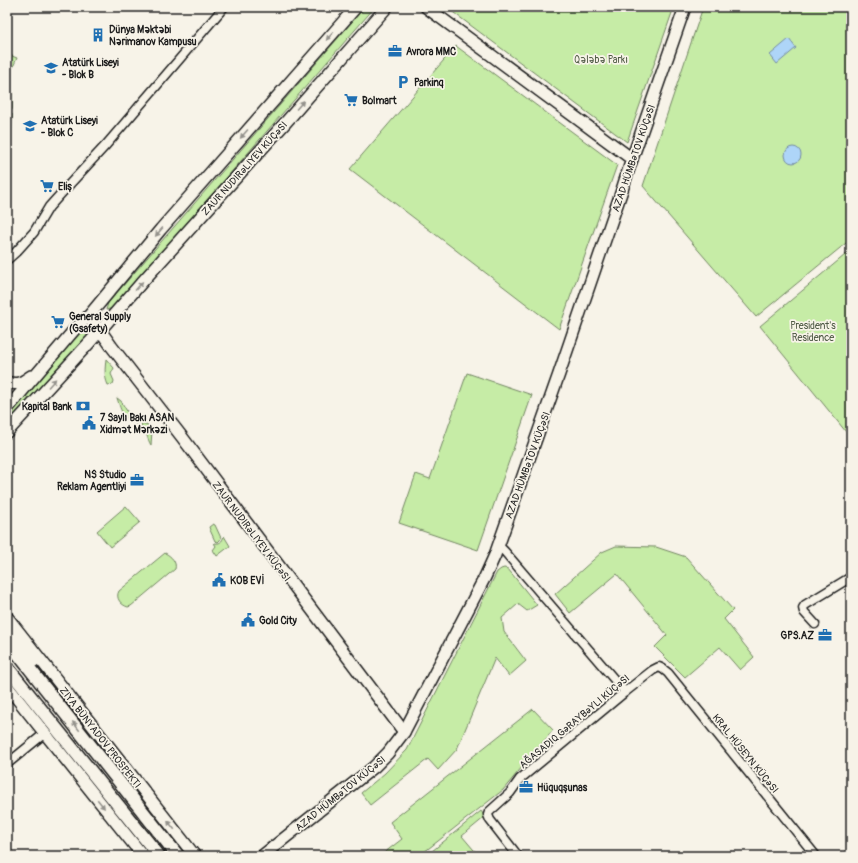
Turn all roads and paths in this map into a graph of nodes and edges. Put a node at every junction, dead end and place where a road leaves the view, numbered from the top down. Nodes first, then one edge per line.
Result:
1 (224, 7) edge
2 (356, 7) edge
3 (387, 7) edge
4 (426, 7) edge
5 (685, 7) edge
6 (632, 159) junction
7 (7, 260) edge
8 (88, 317) junction
9 (100, 330) junction
10 (41, 368) junction
11 (7, 382) edge
12 (7, 409) edge
13 (11, 425) edge
14 (7, 432) edge
15 (498, 545) junction
16 (851, 577) edge
17 (7, 617) edge
18 (815, 624) dead end
19 (7, 633) edge
20 (7, 640) edge
21 (7, 666) edge
22 (7, 677) edge
23 (7, 686) edge
24 (624, 692) junction
25 (79, 708) junction
26 (404, 732) junction
27 (45, 733) junction
28 (7, 764) edge
29 (131, 795) junction
30 (119, 805) junction
31 (143, 856) edge
32 (159, 856) edge
33 (178, 856) edge
34 (196, 856) edge
35 (262, 856) edge
36 (518, 856) edge
37 (816, 856) edge

1 - 7 street
2 -> 8 street
9 -> 3 street, ZAUR NUDIRƏLIYEV KÜÇƏSI
4 - 6 street
5 - 6 street, AZAD HÜMBƏTOV KÜÇƏSI
6 - 15 street, AZAD HÜMBƏTOV KÜÇƏSI
8 - 9 street, ZAUR NUDIRƏLIYEV KÜÇƏSI
8 - 10 street
13 -> 9 street, ZAUR NUDIRƏLIYEV KÜÇƏSI
9 - 26 street, ZAUR NUDIRƏLIYEV KÜÇƏSI
10 - 11 street
10 - 12 street
13 - 14 street, ZAUR NUDIRƏLIYEV KÜÇƏSI
15 - 24 street
15 - 26 street, AZAD HÜMBƏTOV KÜÇƏSI
16 - 18 street
17 - 25 street, ZIYA BÜNYADOV PROSPEKTI
19 - 25 street
29 -> 20 main road, ZIYA BÜNYADOV PROSPEKTI
21 - 30 main road
22 - 27 street
23 - 27 street
24 - 36 street
24 - 37 street, KRAL HÜSEYN KÜÇƏSI
25 - 29 street
34 -> 25 street, ZIYA BÜNYADOV PROSPEKTI
26 - 35 street, AZAD HÜMBƏTOV KÜÇƏSI
27 - 28 street
27 - 30 street
27 -> 31 street
29 - 33 main road, ZIYA BÜNYADOV PROSPEKTI
30 - 32 main road

